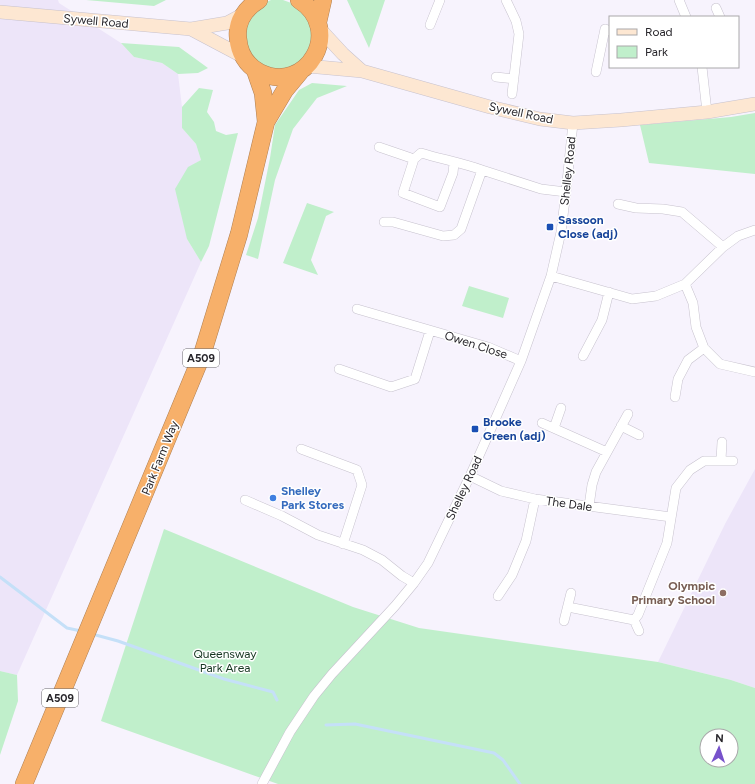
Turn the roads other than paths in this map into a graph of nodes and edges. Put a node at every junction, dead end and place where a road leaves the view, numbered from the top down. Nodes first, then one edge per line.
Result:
1 (259, 0) edge
2 (299, 0) edge
3 (324, 0) edge
4 (440, 0) edge
5 (506, 0) edge
6 (679, 0) edge
7 (245, 8) edge
8 (716, 8) dead end
9 (0, 12) edge
10 (686, 16) edge
11 (720, 16) edge
12 (319, 25) junction
13 (430, 26) dead end
14 (191, 29) junction
15 (609, 31) edge
16 (242, 56) junction
17 (702, 68) edge
18 (304, 69) junction
19 (255, 70) junction
20 (362, 71) junction
21 (596, 72) dead end
22 (496, 77) dead end
23 (514, 79) junction
24 (512, 94) dead end
25 (755, 104) edge
26 (707, 112) junction
27 (266, 122) junction
28 (573, 123) junction
29 (379, 147) dead end
30 (414, 159) junction
31 (454, 163) junction
32 (482, 170) junction
33 (566, 192) junction
34 (618, 204) dead end
35 (384, 222) dead end
36 (755, 230) edge
37 (723, 247) junction
38 (551, 276) junction
39 (685, 284) junction
40 (609, 292) junction
41 (357, 309) dead end
42 (430, 331) junction
43 (704, 348) junction
44 (583, 356) dead end
45 (521, 361) junction
46 (339, 369) dead end
47 (755, 372) edge
48 (675, 397) dead end
49 (561, 408) dead end
50 (628, 414) dead end
51 (542, 424) dead end
52 (622, 426) junction
53 (554, 428) junction
54 (639, 435) dead end
55 (722, 442) dead end
56 (301, 449) dead end
57 (607, 452) junction
58 (721, 460) junction
59 (733, 460) dead end
60 (470, 476) junction
61 (535, 499) junction
62 (245, 500) dead end
63 (589, 506) junction
64 (671, 517) junction
65 (343, 544) junction
66 (414, 583) junction
67 (571, 593) dead end
68 (498, 596) dead end
69 (568, 607) junction
70 (634, 620) junction
71 (564, 621) dead end
72 (639, 630) dead end
73 (24, 784) edge
74 (263, 784) edge

1 - 7 highway
2 - 12 highway
3 - 12 highway, Park Farm Way
4 - 13 street
5 - 23 street
6 - 10 street
7 - 14 street, Sywell Road
7 - 16 highway
8 - 11 street
9 - 14 street, Sywell Road
12 - 18 highway, Park Farm Way
12 - 20 street, Sywell Road
14 - 16 street, Sywell Road
15 - 21 street
16 - 19 highway
17 - 26 street
18 - 19 highway
18 - 20 street, Sywell Road
18 - 27 highway, Park Farm Way / A509
19 - 27 highway, Park Farm Way / A509
20 - 28 street, Sywell Road
22 - 23 street
23 - 24 street
25 - 26 street, Sywell Road
26 - 28 street, Sywell Road
27 - 73 highway, Park Farm Way / A509
28 - 33 street, Shelley Road
29 - 30 street
30 - 31 street
30 - 31 street
31 - 32 street
32 - 33 street
32 - 35 street
33 - 38 street, Shelley Road
34 - 37 street
36 - 37 street
37 - 39 street
38 - 40 street
38 - 45 street, Shelley Road
39 - 40 street
39 - 43 street
40 - 44 street
41 - 42 street, Owen Close
42 - 45 street, Owen Close
42 - 46 street, Owen Close
43 - 47 street
43 - 48 street
45 - 60 street, Shelley Road
49 - 53 street
50 - 52 street
51 - 53 street
52 - 54 street
52 - 57 street
53 - 57 street
55 - 58 street
56 - 65 street
57 - 63 street
58 - 59 street
58 - 64 street
60 - 61 street, The Dale
60 - 66 street, Shelley Road
61 - 63 street, The Dale
61 - 68 street
62 - 65 street
63 - 64 street, The Dale
64 - 70 street
65 - 66 street
66 - 74 street, Shelley Road
67 - 69 street
69 - 70 street
69 - 71 street
70 - 72 street

